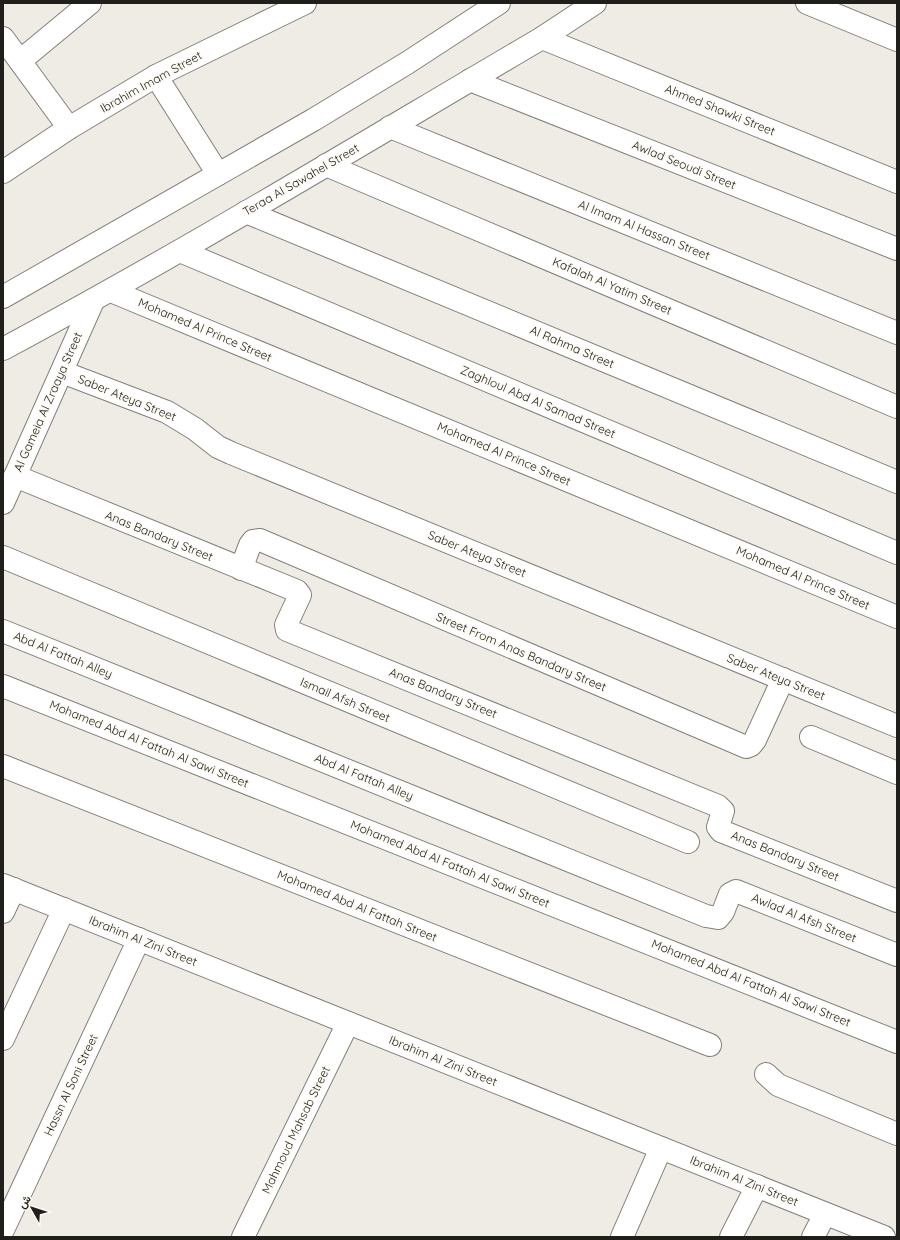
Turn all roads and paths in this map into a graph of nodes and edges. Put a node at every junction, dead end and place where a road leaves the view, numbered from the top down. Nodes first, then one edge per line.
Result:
1 (90, 3) edge
2 (305, 3) edge
3 (499, 3) edge
4 (595, 3) edge
5 (807, 3) edge
6 (3, 38) edge
7 (542, 38) junction
8 (897, 40) edge
9 (20, 61) junction
10 (156, 76) junction
11 (470, 80) junction
12 (390, 127) junction
13 (69, 128) junction
14 (326, 165) junction
15 (3, 172) edge
16 (218, 174) junction
17 (897, 182) edge
18 (246, 212) junction
19 (897, 249) edge
20 (180, 251) junction
21 (102, 296) junction
22 (3, 298) edge
23 (897, 333) edge
24 (3, 349) edge
25 (62, 372) junction
26 (897, 407) edge
27 (15, 476) junction
28 (897, 482) edge
29 (3, 503) edge
30 (897, 553) edge
31 (3, 557) edge
32 (241, 569) junction
33 (897, 618) edge
34 (3, 631) edge
35 (783, 679) junction
36 (3, 686) edge
37 (897, 726) edge
38 (811, 737) dead end
39 (3, 766) edge
40 (897, 773) edge
41 (688, 842) dead end
42 (8, 887) edge
43 (897, 901) edge
44 (64, 909) junction
45 (3, 912) edge
46 (723, 912) joint
47 (140, 939) junction
48 (897, 955) edge
49 (348, 1023) junction
50 (3, 1039) edge
51 (897, 1042) edge
52 (710, 1045) dead end
53 (766, 1074) dead end
54 (897, 1134) edge
55 (661, 1148) junction
56 (757, 1186) junction
57 (826, 1214) junction
58 (3, 1230) edge
59 (243, 1237) edge
60 (622, 1237) edge
61 (731, 1237) edge
62 (813, 1237) edge
63 (884, 1237) edge

1 - 9 street
2 - 10 street, Ibrahim Imam Street
3 - 16 street
4 - 7 street, Teraa Al Sawahel Street
5 - 8 street
6 - 9 street
7 - 11 street, Teraa Al Sawahel Street
7 - 17 street, Ahmed Shawki Street
9 - 13 street
10 - 13 street, Ibrahim Imam Street
10 - 16 street
11 - 12 street, Teraa Al Sawahel Street
11 - 19 street, Awlad Seoudi Street
12 - 14 street, Teraa Al Sawahel Street
12 - 23 street, Al Imam Al Hassan Street
13 - 15 street, Ibrahim Imam Street
14 - 18 street, Teraa Al Sawahel Street
14 - 26 street, Kafalah Al Yatim Street
16 - 22 street
18 - 20 street, Teraa Al Sawahel Street
18 - 28 street, Al Rahma Street
20 - 21 street, Teraa Al Sawahel Street
20 - 30 street, Zaghloul Abd Al Samad Street
21 - 24 street, Teraa Al Sawahel Street
21 - 25 street, Al Gameia Al Zraaya Street
21 - 33 street, Mohamed Al Prince Street
25 - 27 street, Al Gameia Al Zraaya Street
25 - 35 street, Saber Ateya Street
27 - 29 street, Al Gameia Al Zraaya Street
27 - 32 street, Anas Bandary Street
31 - 41 street, Ismail Afsh Street
32 - 35 street, Street From Anas Bandary Street
32 - 43 street, Anas Bandary Street
34 - 46 street, Abd Al Fattah Alley
35 - 37 street, Saber Ateya Street
36 - 51 street, Mohamed Abd Al Fattah Al Sawi Street
38 - 40 street
39 - 52 street, Mohamed Abd Al Fattah Street
42 - 44 street, Ibrahim Al Zini Street
42 - 45 street
44 - 47 street, Ibrahim Al Zini Street
44 - 50 street
46 - 48 street, Awlad Al Afsh Street
47 - 49 street, Ibrahim Al Zini Street
47 - 58 street, Hassn Al Soni Street
49 - 55 street, Ibrahim Al Zini Street
49 - 59 street, Mahmoud Mahsab Street
53 - 54 street
55 - 56 street, Ibrahim Al Zini Street
55 - 60 street
56 - 57 street, Ibrahim Al Zini Street
56 - 61 street
57 - 62 street
57 - 63 street, Ibrahim Al Zini Street

